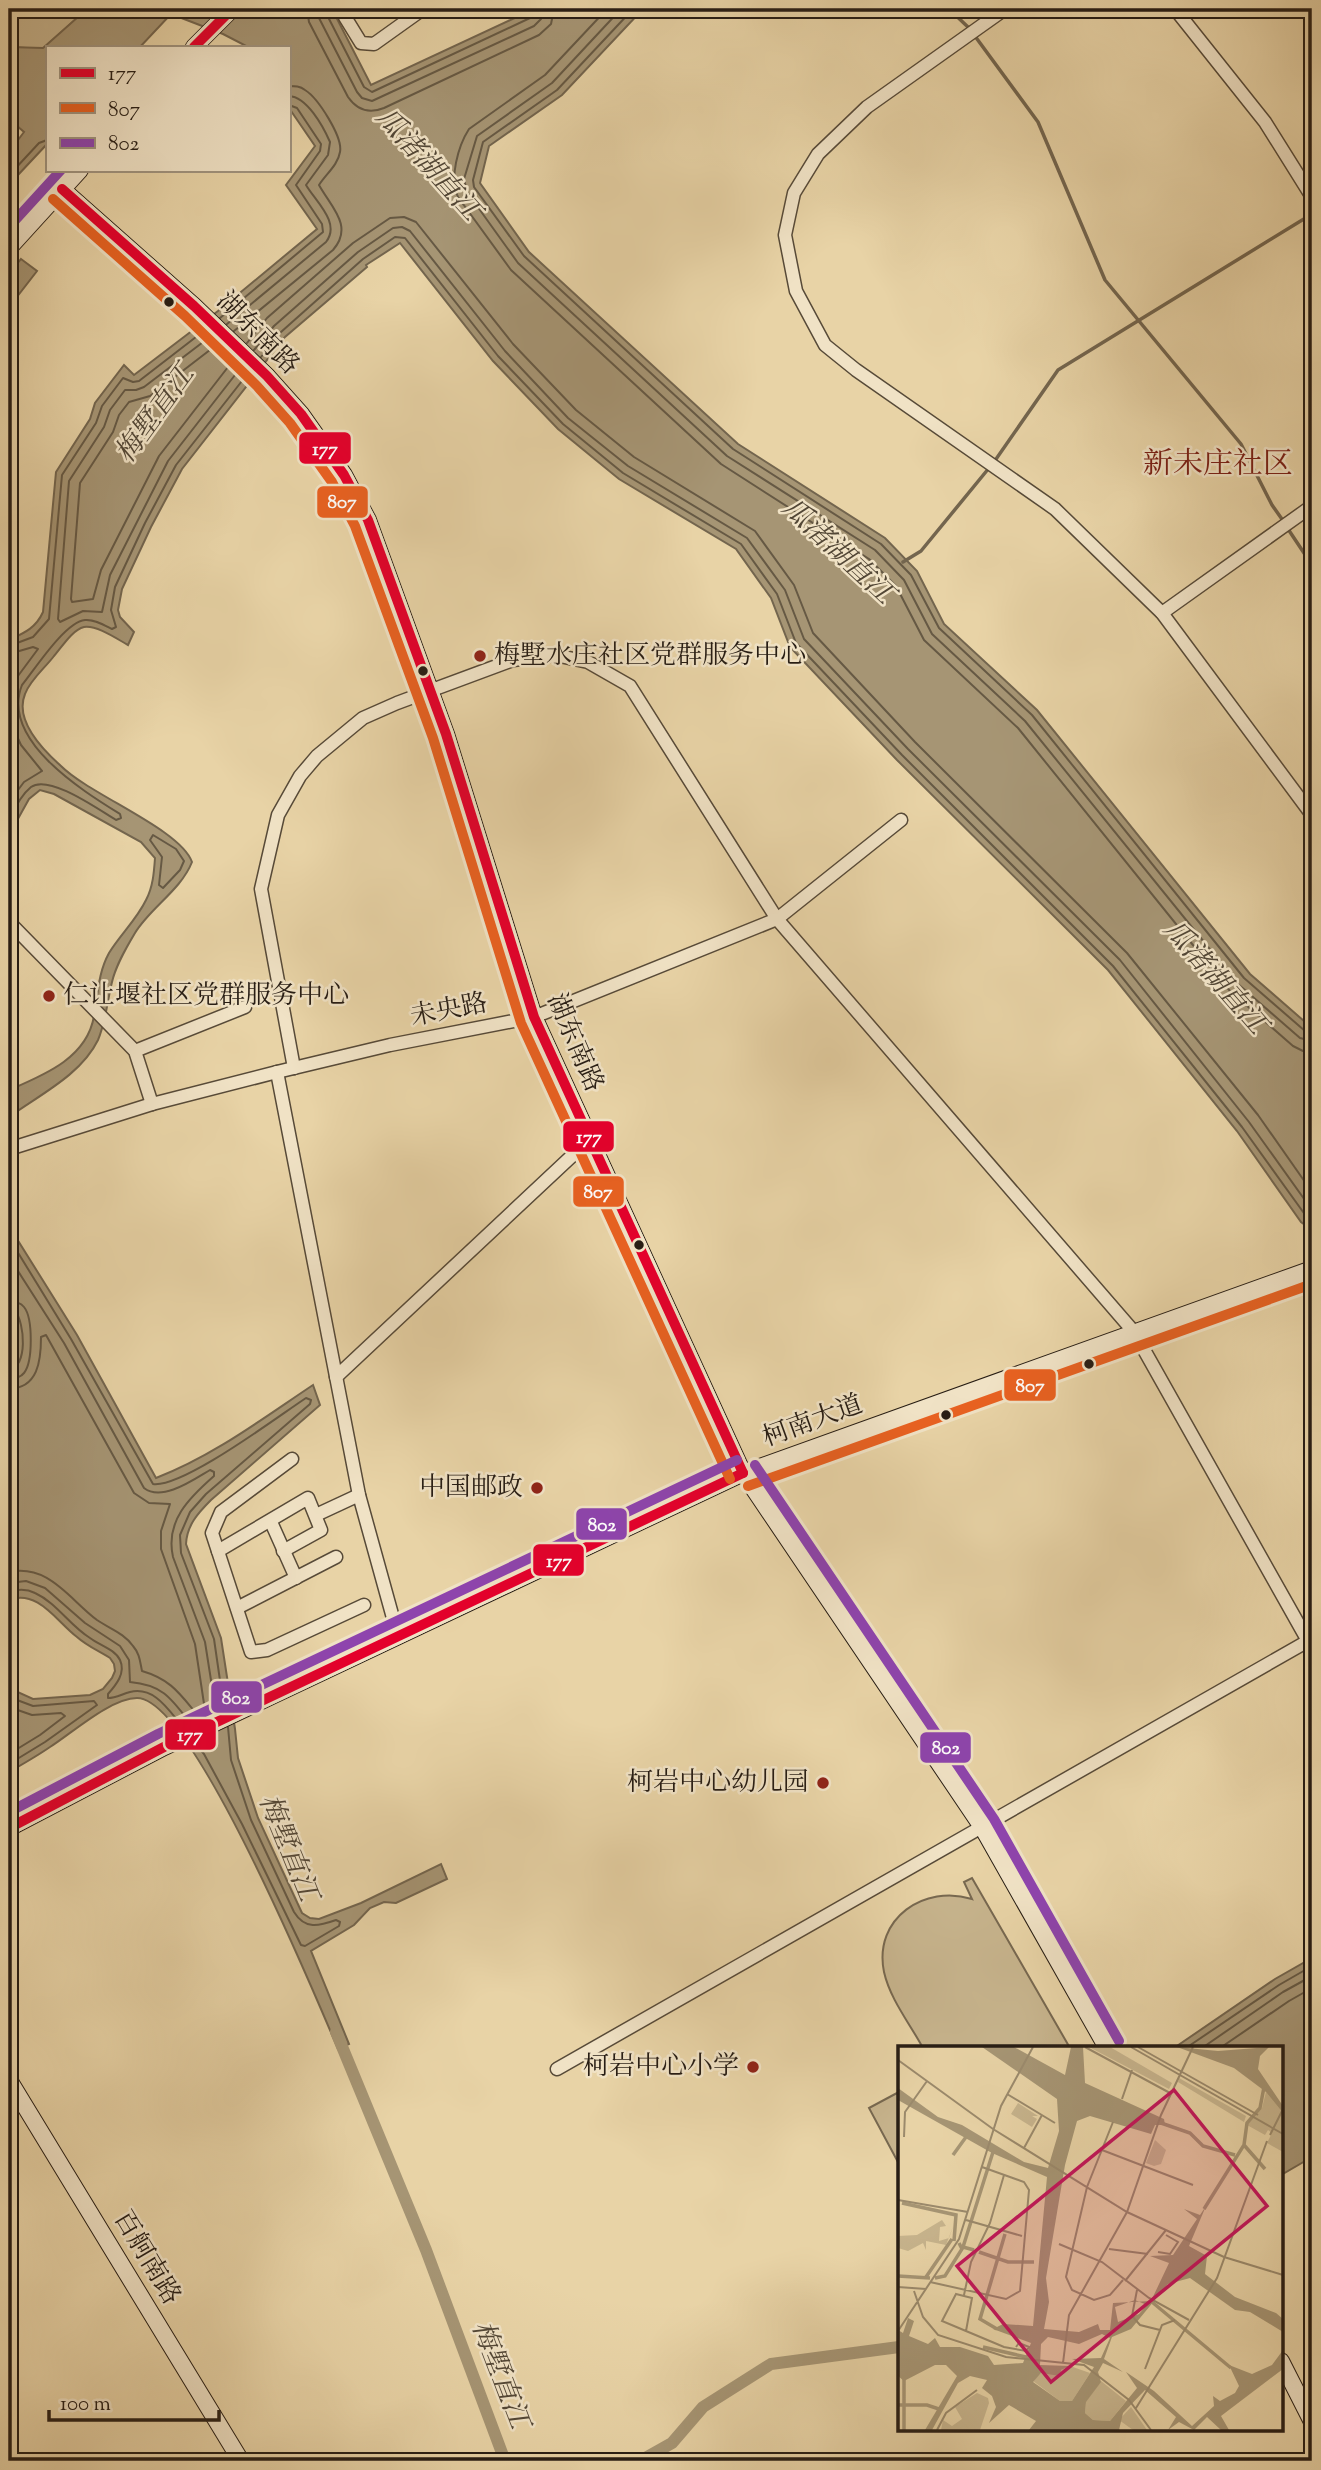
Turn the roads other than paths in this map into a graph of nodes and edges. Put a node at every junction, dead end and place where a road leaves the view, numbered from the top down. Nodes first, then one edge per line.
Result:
1 (232, 9) edge
2 (345, 9) edge
3 (423, 9) edge
4 (1005, 9) edge
5 (1175, 9) edge
6 (195, 46) edge
7 (78, 172) edge
8 (62, 190) junction
9 (1312, 197) edge
10 (9, 248) edge
11 (1312, 506) edge
12 (1162, 613) junction
13 (430, 691) junction
14 (1312, 815) edge
15 (901, 820) dead end
16 (777, 919) junction
17 (9, 922) edge
18 (245, 1007) dead end
19 (534, 1017) junction
20 (135, 1051) junction
21 (294, 1068) junction
22 (276, 1072) junction
23 (152, 1104) junction
24 (590, 1139) junction
25 (9, 1149) edge
26 (1312, 1269) edge
27 (1134, 1332) junction
28 (336, 1377) junction
29 (292, 1459) dead end
30 (743, 1473) junction
31 (359, 1495) junction
32 (316, 1515) junction
33 (271, 1522) junction
34 (218, 1551) junction
35 (284, 1551) junction
36 (336, 1557) dead end
37 (296, 1578) junction
38 (364, 1605) dead end
39 (237, 1608) junction
40 (398, 1636) junction
41 (1310, 1645) edge
42 (982, 1827) junction
43 (9, 1828) edge
44 (1106, 2046) edge
45 (557, 2069) dead end
46 (9, 2080) edge
47 (1282, 2363) edge
48 (1312, 2422) edge
49 (241, 2461) edge

1 - 6 street
2 - 3 street
4 - 12 street
5 - 9 street
7 - 8 street
8 - 10 street
8 - 13 street, 湖东南路
11 - 12 street
12 - 14 street
13 - 16 street
13 - 19 street, 湖东南路
13 - 21 street
15 - 16 street, 未央路
16 - 19 street, 未央路
16 - 27 street
17 - 20 street
18 - 20 street
19 - 21 street, 未央路
19 - 24 street, 湖东南路
20 - 23 street
21 - 22 street, 未央路
22 - 23 street, 未央路
22 - 28 street
23 - 25 street, 未央路
24 - 28 street
24 - 30 street, 湖东南路
26 - 27 street, 柯南大道
27 - 30 street, 柯南大道
27 - 41 street
28 - 31 street
29 - 34 street
30 - 40 street, 柯南大道
30 - 42 street, 湖东南路
31 - 32 street
31 - 40 street
32 - 33 street
32 - 35 street
33 - 34 street
33 - 35 street
34 - 39 street
35 - 37 street
36 - 37 street
37 - 39 street
38 - 39 street
40 - 43 street, 柯南大道
41 - 42 street
42 - 44 street, 湖东南路
42 - 45 street
46 - 49 street, 百舸南路
47 - 48 street

